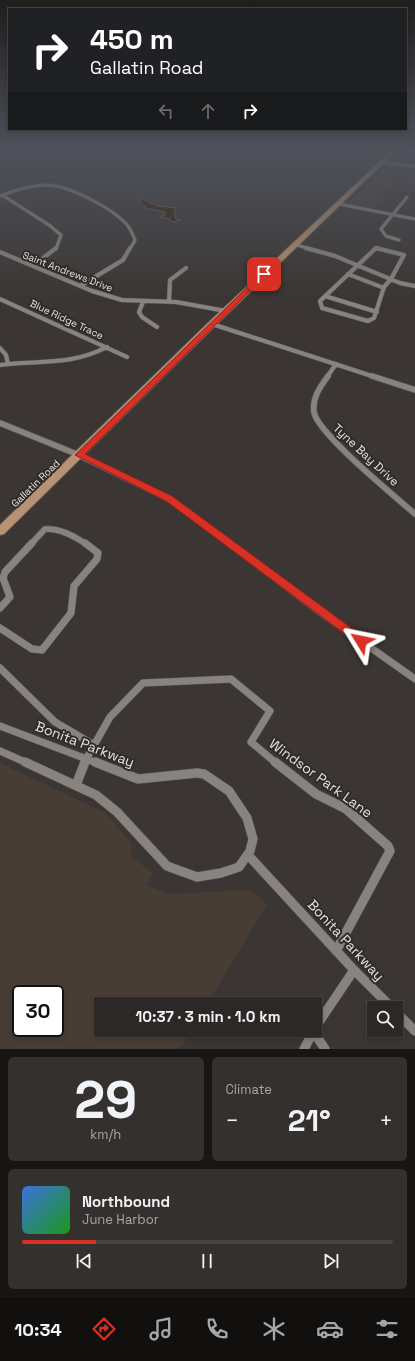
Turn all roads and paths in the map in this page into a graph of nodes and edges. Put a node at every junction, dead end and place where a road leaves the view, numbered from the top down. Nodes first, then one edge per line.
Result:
1 (6, 199) edge
2 (88, 199) edge
3 (344, 199) edge
4 (406, 199) edge
5 (339, 204) junction
6 (392, 214) junction
7 (415, 219) edge
8 (399, 240) dead end
9 (294, 244) junction
10 (0, 252) edge
11 (33, 266) junction
12 (358, 266) junction
13 (186, 268) dead end
14 (348, 274) junction
15 (391, 279) junction
16 (80, 286) junction
17 (415, 286) edge
18 (384, 288) junction
19 (325, 296) junction
20 (0, 299) edge
21 (143, 302) junction
22 (169, 302) junction
23 (226, 311) junction
24 (377, 312) junction
25 (212, 324) junction
26 (157, 327) dead end
27 (107, 347) junction
28 (0, 348) edge
29 (127, 357) dead end
30 (8, 364) junction
31 (336, 364) junction
32 (0, 365) edge
33 (415, 390) edge
34 (0, 423) edge
35 (79, 455) junction
36 (415, 514) edge
37 (0, 531) edge
38 (0, 608) edge
39 (0, 628) edge
40 (0, 668) edge
41 (414, 677) edge
42 (0, 726) edge
43 (94, 745) junction
44 (0, 751) edge
45 (86, 759) junction
46 (76, 786) junction
47 (248, 855) junction
48 (336, 951) junction
49 (354, 970) junction
50 (385, 1001) edge
51 (322, 1018) edge
52 (403, 1019) edge
53 (415, 1031) edge
54 (310, 1037) edge
55 (318, 1037) edge
56 (304, 1049) edge
57 (326, 1049) edge

1 - 11 street
2 - 16 street
3 - 5 main road, Gallatin Road
4 - 6 street
5 - 6 street
5 - 9 main road, Gallatin Road
6 - 7 street
6 - 8 street
9 - 12 street
9 - 23 main road, Gallatin Road
10 - 11 street, Saint Andrews Drive
11 - 16 street, Saint Andrews Drive
12 - 14 street
12 - 15 street
12 - 15 street
13 - 22 street
14 - 18 street
14 - 19 street
15 - 17 street
15 - 18 street
16 - 21 street, Saint Andrews Drive
18 - 24 street
19 - 24 street
19 - 24 street
20 - 27 street, Blue Ridge Trace
21 - 22 street, Saint Andrews Drive
21 - 26 street
22 - 23 street, Saint Andrews Drive
23 - 25 main road, Gallatin Road
25 - 31 street
25 - 35 main road, Gallatin Road
27 - 29 street, Blue Ridge Trace
27 - 30 street
28 - 30 street
30 - 32 street
31 - 33 street
31 - 36 street, Tyne Bay Drive
34 - 35 street
35 - 37 main road, Gallatin Road
35 - 41 street
38 - 39 street
40 - 43 street
42 - 45 street, Bonita Parkway
43 - 45 street, Windsor Park Lane
43 - 48 street, Windsor Park Lane
44 - 46 street
45 - 46 street, Windsor Park Lane
45 - 47 street, Bonita Parkway
46 - 47 street
47 - 48 street, Bonita Parkway
48 - 49 street, Bonita Parkway
49 - 50 street, Bonita Parkway
49 - 51 street
52 - 53 street
54 - 56 street
55 - 57 street

